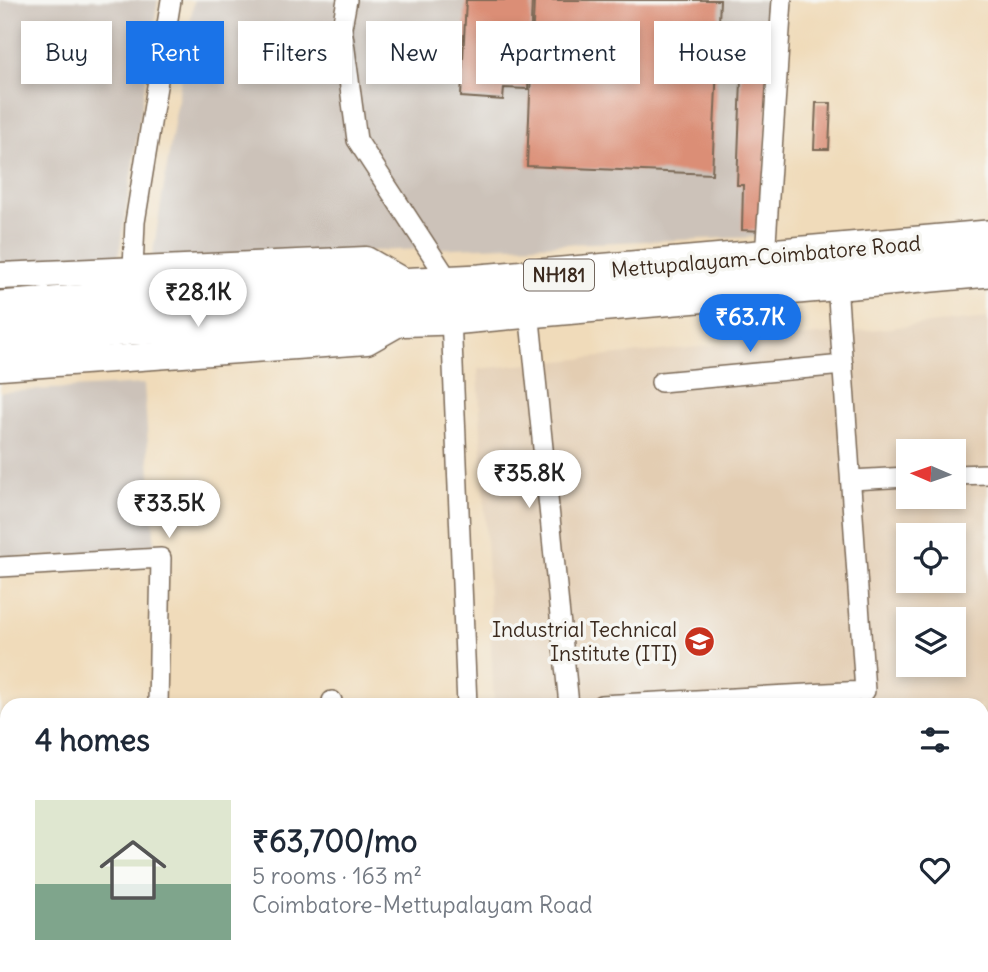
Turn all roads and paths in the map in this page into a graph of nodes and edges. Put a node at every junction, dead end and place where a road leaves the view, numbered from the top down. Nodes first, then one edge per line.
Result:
1 (171, 0) edge
2 (346, 0) edge
3 (782, 0) edge
4 (988, 238) edge
5 (765, 257) junction
6 (133, 269) junction
7 (988, 269) edge
8 (0, 276) edge
9 (837, 283) junction
10 (451, 300) junction
11 (410, 303) junction
12 (0, 309) edge
13 (529, 310) junction
14 (0, 340) edge
15 (843, 365) junction
16 (0, 367) edge
17 (661, 382) dead end
18 (988, 474) edge
19 (966, 475) edge
20 (896, 478) edge
21 (850, 480) junction
22 (0, 567) edge
23 (158, 698) edge
24 (467, 698) edge
25 (568, 698) edge
26 (733, 698) edge

1 - 6 street
2 - 10 street
3 - 5 street
4 - 5 highway, Mettupalayam-Coimbatore Road / NH181
5 - 10 highway, Mettupalayam-Coimbatore Road / NH181
6 - 8 street
6 - 11 street
7 - 9 highway, NH181
9 - 13 highway, NH181
9 - 15 street
10 - 11 highway, Mettupalayam-Coimbatore Road / NH181
10 - 13 highway, NH181
10 - 24 street
11 - 12 highway, Mettupalayam-Coimbatore Road / NH181
11 - 14 highway, NH181
11 - 16 street
13 - 25 street
15 - 17 street
15 - 21 street
18 - 19 street
20 - 21 street
21 - 26 street
22 - 23 street

